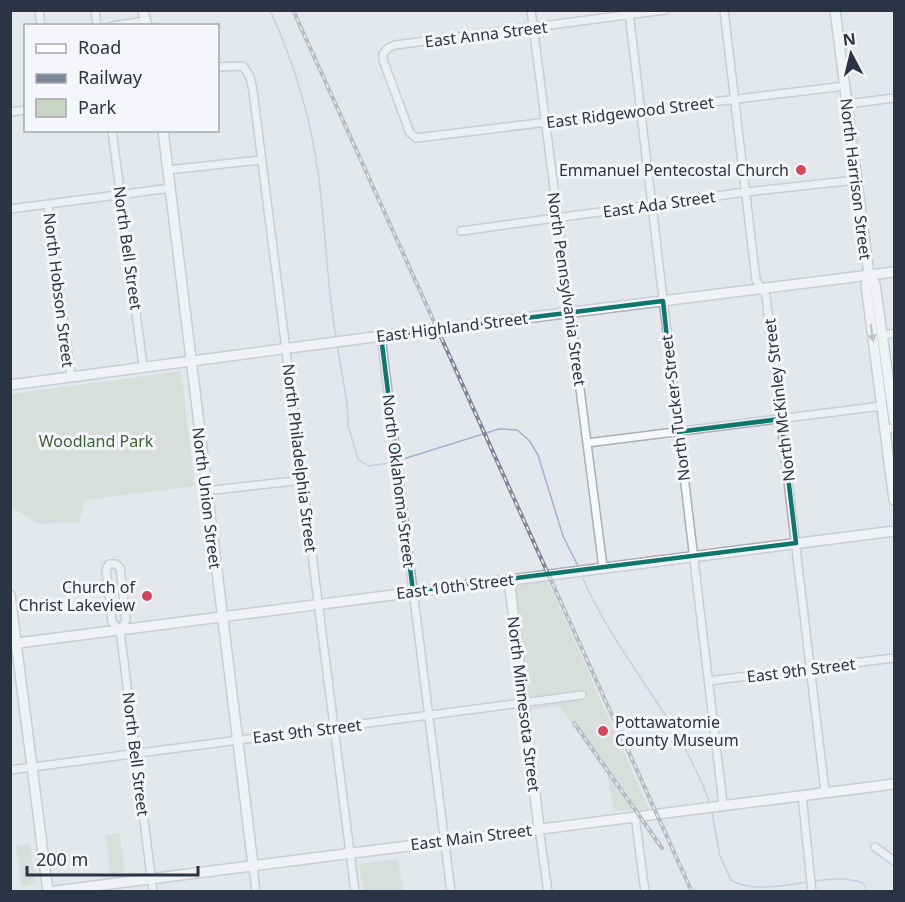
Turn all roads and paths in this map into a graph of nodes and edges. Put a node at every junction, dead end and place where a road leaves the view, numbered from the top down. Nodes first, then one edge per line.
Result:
1 (142, 10) edge
2 (531, 10) edge
3 (665, 10) edge
4 (724, 10) edge
5 (835, 10) edge
6 (629, 13) edge
7 (146, 23) edge
8 (533, 28) junction
9 (219, 67) edge
10 (845, 86) junction
11 (894, 98) edge
12 (735, 99) junction
13 (847, 104) junction
14 (641, 111) junction
15 (545, 122) junction
16 (112, 132) edge
17 (163, 132) edge
18 (416, 138) joint
19 (261, 160) junction
20 (168, 170) junction
21 (856, 180) junction
22 (171, 188) junction
23 (746, 192) junction
24 (121, 194) junction
25 (48, 204) junction
26 (652, 206) junction
27 (10, 209) edge
28 (557, 216) junction
29 (461, 231) dead end
30 (894, 272) edge
31 (868, 275) junction
32 (763, 289) junction
33 (663, 301) junction
34 (570, 312) junction
35 (894, 333) edge
36 (381, 336) junction
37 (882, 336) junction
38 (286, 349) junction
39 (191, 361) junction
40 (143, 366) junction
41 (70, 377) junction
42 (10, 385) edge
43 (882, 406) junction
44 (781, 419) junction
45 (894, 420) edge
46 (890, 429) edge
47 (677, 432) junction
48 (587, 443) junction
49 (303, 480) junction
50 (205, 491) junction
51 (894, 500) edge
52 (894, 531) edge
53 (796, 543) junction
54 (693, 556) junction
55 (603, 567) junction
56 (508, 579) junction
57 (413, 591) junction
58 (10, 595) edge
59 (318, 603) junction
60 (222, 616) junction
61 (120, 630) junction
62 (14, 644) edge
63 (894, 658) edge
64 (810, 669) junction
65 (708, 681) junction
66 (582, 695) dead end
67 (524, 704) junction
68 (428, 716) junction
69 (334, 728) junction
70 (238, 740) junction
71 (135, 753) junction
72 (32, 767) junction
73 (10, 770) edge
74 (894, 784) edge
75 (825, 792) junction
76 (802, 795) junction
77 (721, 805) junction
78 (635, 816) junction
79 (539, 828) junction
80 (445, 840) junction
81 (875, 847) dead end
82 (350, 853) junction
83 (894, 861) edge
84 (253, 865) junction
85 (152, 878) junction
86 (812, 888) edge
87 (48, 891) edge
88 (153, 891) edge
89 (256, 891) edge
90 (355, 891) edge
91 (451, 891) edge
92 (548, 891) edge
93 (645, 891) edge

1 - 7 street
2 - 8 street, North Pennsylvania Street
3 - 6 street, East Anna Street
4 - 12 street, North McKinley Street
5 - 10 street, North Harrison Street
6 - 8 street, East Anna Street
6 - 14 street, North Tucker Street
8 - 15 street, North Pennsylvania Street
8 - 18 street, East Anna Street
9 - 19 street, North Philadelphia Street
10 - 12 street, East Ridgewood Street
10 - 13 street, North Harrison Street
11 - 13 street
12 - 14 street, East Ridgewood Street
12 - 23 street, North McKinley Street
13 - 21 street, North Harrison Street
14 - 15 street, East Ridgewood Street
14 - 26 street, North Tucker Street
15 - 18 street, East Ridgewood Street
15 - 28 street, North Pennsylvania Street
16 - 24 street, North Bell Street
17 - 20 street, North Union Street
19 - 20 street
19 - 38 street, North Philadelphia Street
20 - 22 street, North Union Street
21 - 23 street, East Ada Street
21 - 31 street, North Harrison Street
22 - 24 street
22 - 39 street, North Union Street
23 - 26 street, East Ada Street
23 - 32 street, North McKinley Street
24 - 25 street
24 - 40 street, North Bell Street
25 - 27 street
25 - 41 street, North Hobson Street
26 - 28 street, East Ada Street
26 - 33 street, North Tucker Street
28 - 29 street, East Ada Street
28 - 34 street, North Pennsylvania Street
30 - 31 street, East Highland Street
31 - 32 street, East Highland Street
31 - 37 street, North Harrison Street
31 -> 43 street, North Harrison Street
32 - 33 street, East Highland Street
32 - 44 street, North McKinley Street
33 - 34 street, East Highland Street
33 - 47 street, North Tucker Street
34 - 36 street, East Highland Street
34 - 48 street, North Pennsylvania Street
35 - 37 street
36 - 38 street, East Highland Street
36 - 57 street, North Oklahoma Street
37 - 45 street, North Harrison Street
38 - 39 street, East Highland Street
38 - 49 street, North Philadelphia Street
39 - 40 street, East Highland Street
39 - 50 street, North Union Street
40 - 41 street, East Highland Street
41 - 42 street, East Highland Street
43 - 44 street
43 - 46 street, North Harrison Street
44 - 47 street
44 - 53 street, North McKinley Street
46 - 51 street, North Harrison Street
47 - 48 street
47 - 54 street, North Tucker Street
48 - 55 street, North Pennsylvania Street
49 - 50 street
49 - 59 street, North Philadelphia Street
50 - 60 street, North Union Street
52 - 53 street, East 10th Street
53 - 54 street, East 10th Street
53 - 64 street, North McKinley Street
54 - 55 street, East 10th Street
54 - 65 street, North Tucker Street
55 - 56 street, East 10th Street
56 - 57 street, East 10th Street
56 - 67 street, North Minnesota Street
57 - 59 street, East 10th Street
57 - 68 street, North Oklahoma Street
58 - 62 street
59 - 60 street, East 10th Street
59 - 69 street, North Philadelphia Street
60 - 61 street, East 10th Street
60 - 70 street, North Union Street
61 - 61 street, North Bell Street
61 - 62 street, East 10th Street
61 - 71 street, North Bell Street
62 - 72 street
63 - 64 street, East 9th Street
64 - 65 street, East 9th Street
64 - 75 street, North McKinley Street
65 - 77 street, North Tucker Street
66 - 67 street, East 9th Street
67 - 68 street, East 9th Street
67 - 79 street, North Minnesota Street
68 - 69 street, East 9th Street
68 - 80 street, North Oklahoma Street
69 - 70 street, East 9th Street
69 - 82 street, North Philadelphia Street
70 - 71 street, East 9th Street
70 - 84 street, North Union Street
71 - 72 street, East 9th Street
71 - 85 street, North Bell Street
72 - 73 street, East 9th Street
72 - 87 street
74 - 75 street, East Main Street
75 - 76 street, East Main Street
76 - 77 street, East Main Street
76 - 86 street
77 - 78 street, East Main Street
78 - 79 street, East Main Street
78 - 93 street
79 - 80 street, East Main Street
79 - 92 street
80 - 82 street, East Main Street
80 - 91 street, North Oklahoma Street
81 - 83 street
82 - 84 street, East Main Street
82 - 90 street, North Philadelphia Street
84 - 85 street, East Main Street
84 - 89 street
85 - 87 street, East Main Street
85 - 88 street, North Bell Street

